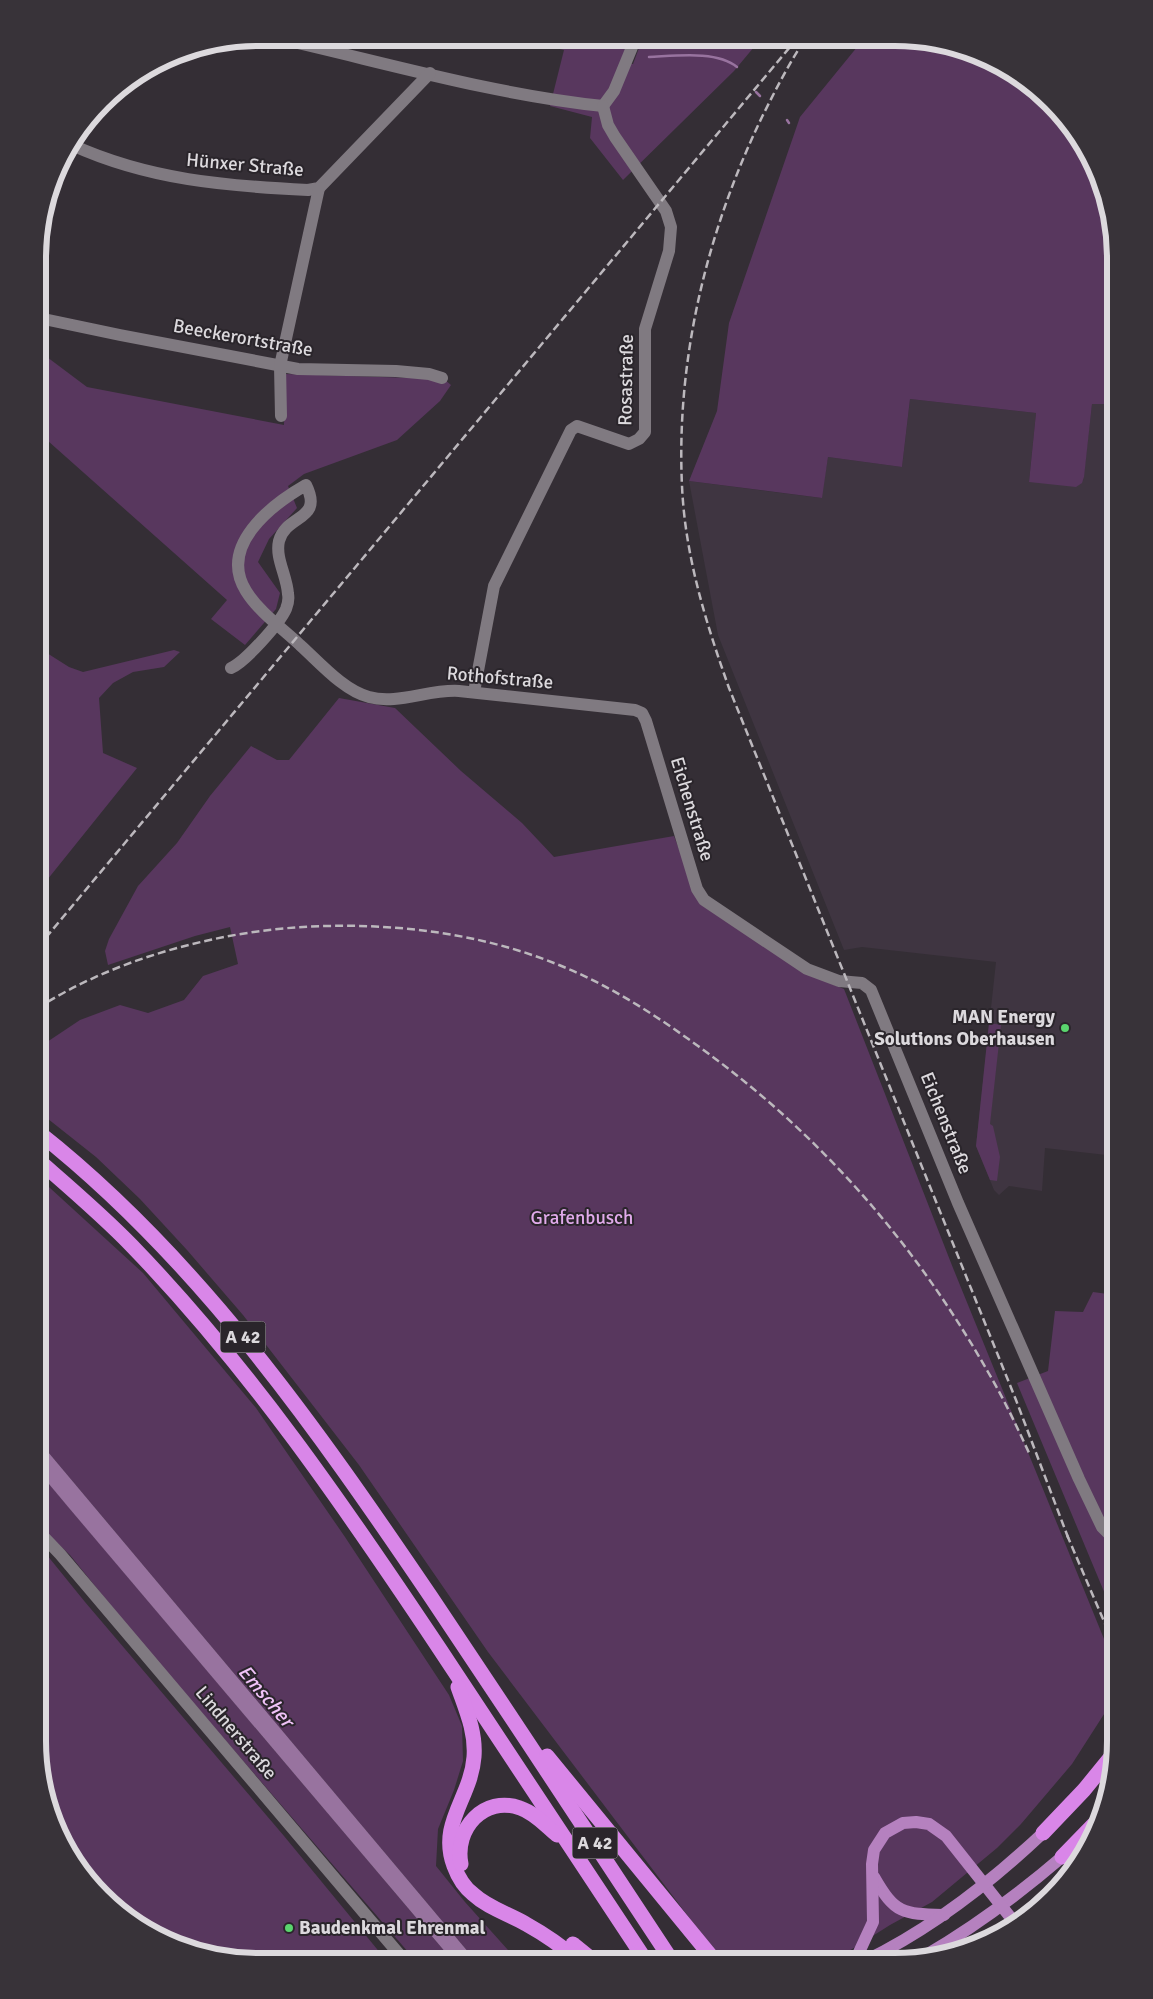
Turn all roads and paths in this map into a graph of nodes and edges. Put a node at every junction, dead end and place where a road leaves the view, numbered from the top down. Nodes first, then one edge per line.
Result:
1 (311, 46) edge
2 (633, 46) edge
3 (430, 73) junction
4 (603, 106) junction
5 (78, 147) edge
6 (319, 188) junction
7 (46, 319) edge
8 (280, 366) junction
9 (442, 378) dead end
10 (281, 416) dead end
11 (231, 668) dead end
12 (474, 692) junction
13 (642, 713) joint
14 (46, 1139) edge
15 (46, 1167) edge
16 (1107, 1531) edge
17 (46, 1539) edge
18 (451, 1667) junction
19 (516, 1724) junction
20 (1105, 1764) edge
21 (1043, 1833) joint
22 (1086, 1833) edge
23 (571, 1848) junction
24 (1062, 1857) joint
25 (873, 1874) junction
26 (944, 1915) junction
27 (1011, 1918) edge
28 (948, 1942) junction
29 (945, 1947) edge
30 (937, 1949) edge
31 (398, 1953) edge
32 (568, 1953) edge
33 (584, 1953) edge
34 (641, 1953) edge
35 (667, 1953) edge
36 (707, 1953) edge
37 (859, 1953) edge
38 (880, 1953) edge

1 - 3 street
2 - 4 street
3 - 4 street
3 - 6 street, Hünxer Straße
4 - 12 street, Rosastraße
5 - 6 street, Hünxer Straße
6 - 8 street
7 - 8 street, Beeckerortstraße
8 - 9 street, Beeckerortstraße
8 - 10 street
11 - 12 street, Rothofstraße
12 - 13 street, Rothofstraße
13 - 16 street, Eichenstraße
14 - 19 highway, A 42
15 - 18 highway, A 42
17 - 31 street, Lindnerstraße
18 - 23 highway, A 42
18 - 32 highway
19 - 35 highway, A 42
19 - 36 highway
20 - 21 highway
21 - 26 main road
22 - 24 highway
23 - 33 highway
23 - 34 highway, A 42
24 - 28 main road
25 - 26 main road
25 - 27 main road
25 - 37 main road
26 - 38 main road
28 - 29 main road
28 - 30 main road

